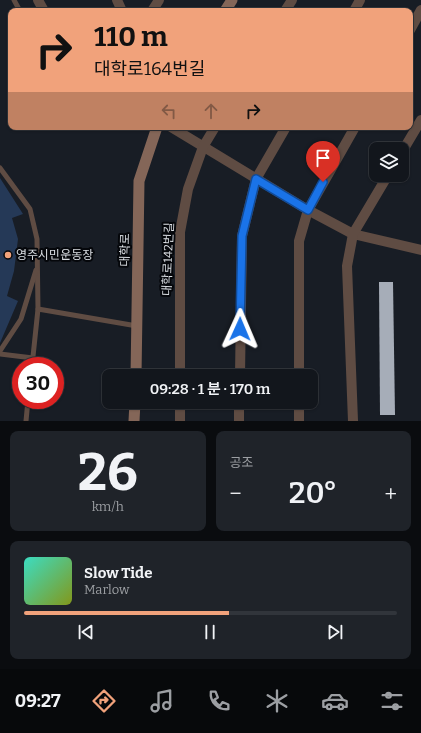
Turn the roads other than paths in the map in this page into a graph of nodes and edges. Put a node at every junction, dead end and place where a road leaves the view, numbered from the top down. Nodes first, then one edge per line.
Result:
1 (421, 10) edge
2 (413, 25) edge
3 (421, 120) edge
4 (157, 130) edge
5 (176, 130) edge
6 (214, 130) edge
7 (284, 130) edge
8 (353, 130) edge
9 (408, 142) edge
10 (204, 147) junction
11 (0, 168) edge
12 (256, 179) junction
13 (384, 182) edge
14 (308, 210) junction
15 (353, 234) junction
16 (421, 250) edge
17 (37, 264) junction
18 (38, 309) junction
19 (138, 326) junction
20 (0, 351) edge
21 (0, 354) edge
22 (25, 357) edge
23 (33, 357) edge
24 (136, 369) edge
25 (180, 369) edge
26 (240, 369) edge
27 (299, 369) edge
28 (27, 409) edge
29 (135, 409) edge
30 (180, 409) edge
31 (239, 409) edge
32 (299, 409) edge
33 (26, 421) edge
34 (134, 421) edge
35 (180, 421) edge
36 (239, 421) edge
37 (299, 421) edge
38 (354, 421) edge

1 - 2 street
3 - 9 street
4 - 19 main road, 대학로
5 - 10 street
6 - 10 street, 대학로142번길
7 - 12 street
8 - 14 street
10 - 12 street
10 - 25 street, 대학로142번길
11 - 17 lane
12 - 14 street
12 - 26 street
13 - 15 street
14 - 15 street
14 - 27 street
15 - 16 street
15 - 38 street
17 - 18 lane
17 - 20 lane
18 - 19 lane
18 - 23 lane
19 - 24 main road, 대학로
21 - 22 lane
28 - 33 lane
29 - 34 main road
30 - 35 street
31 - 36 street
32 - 37 street

